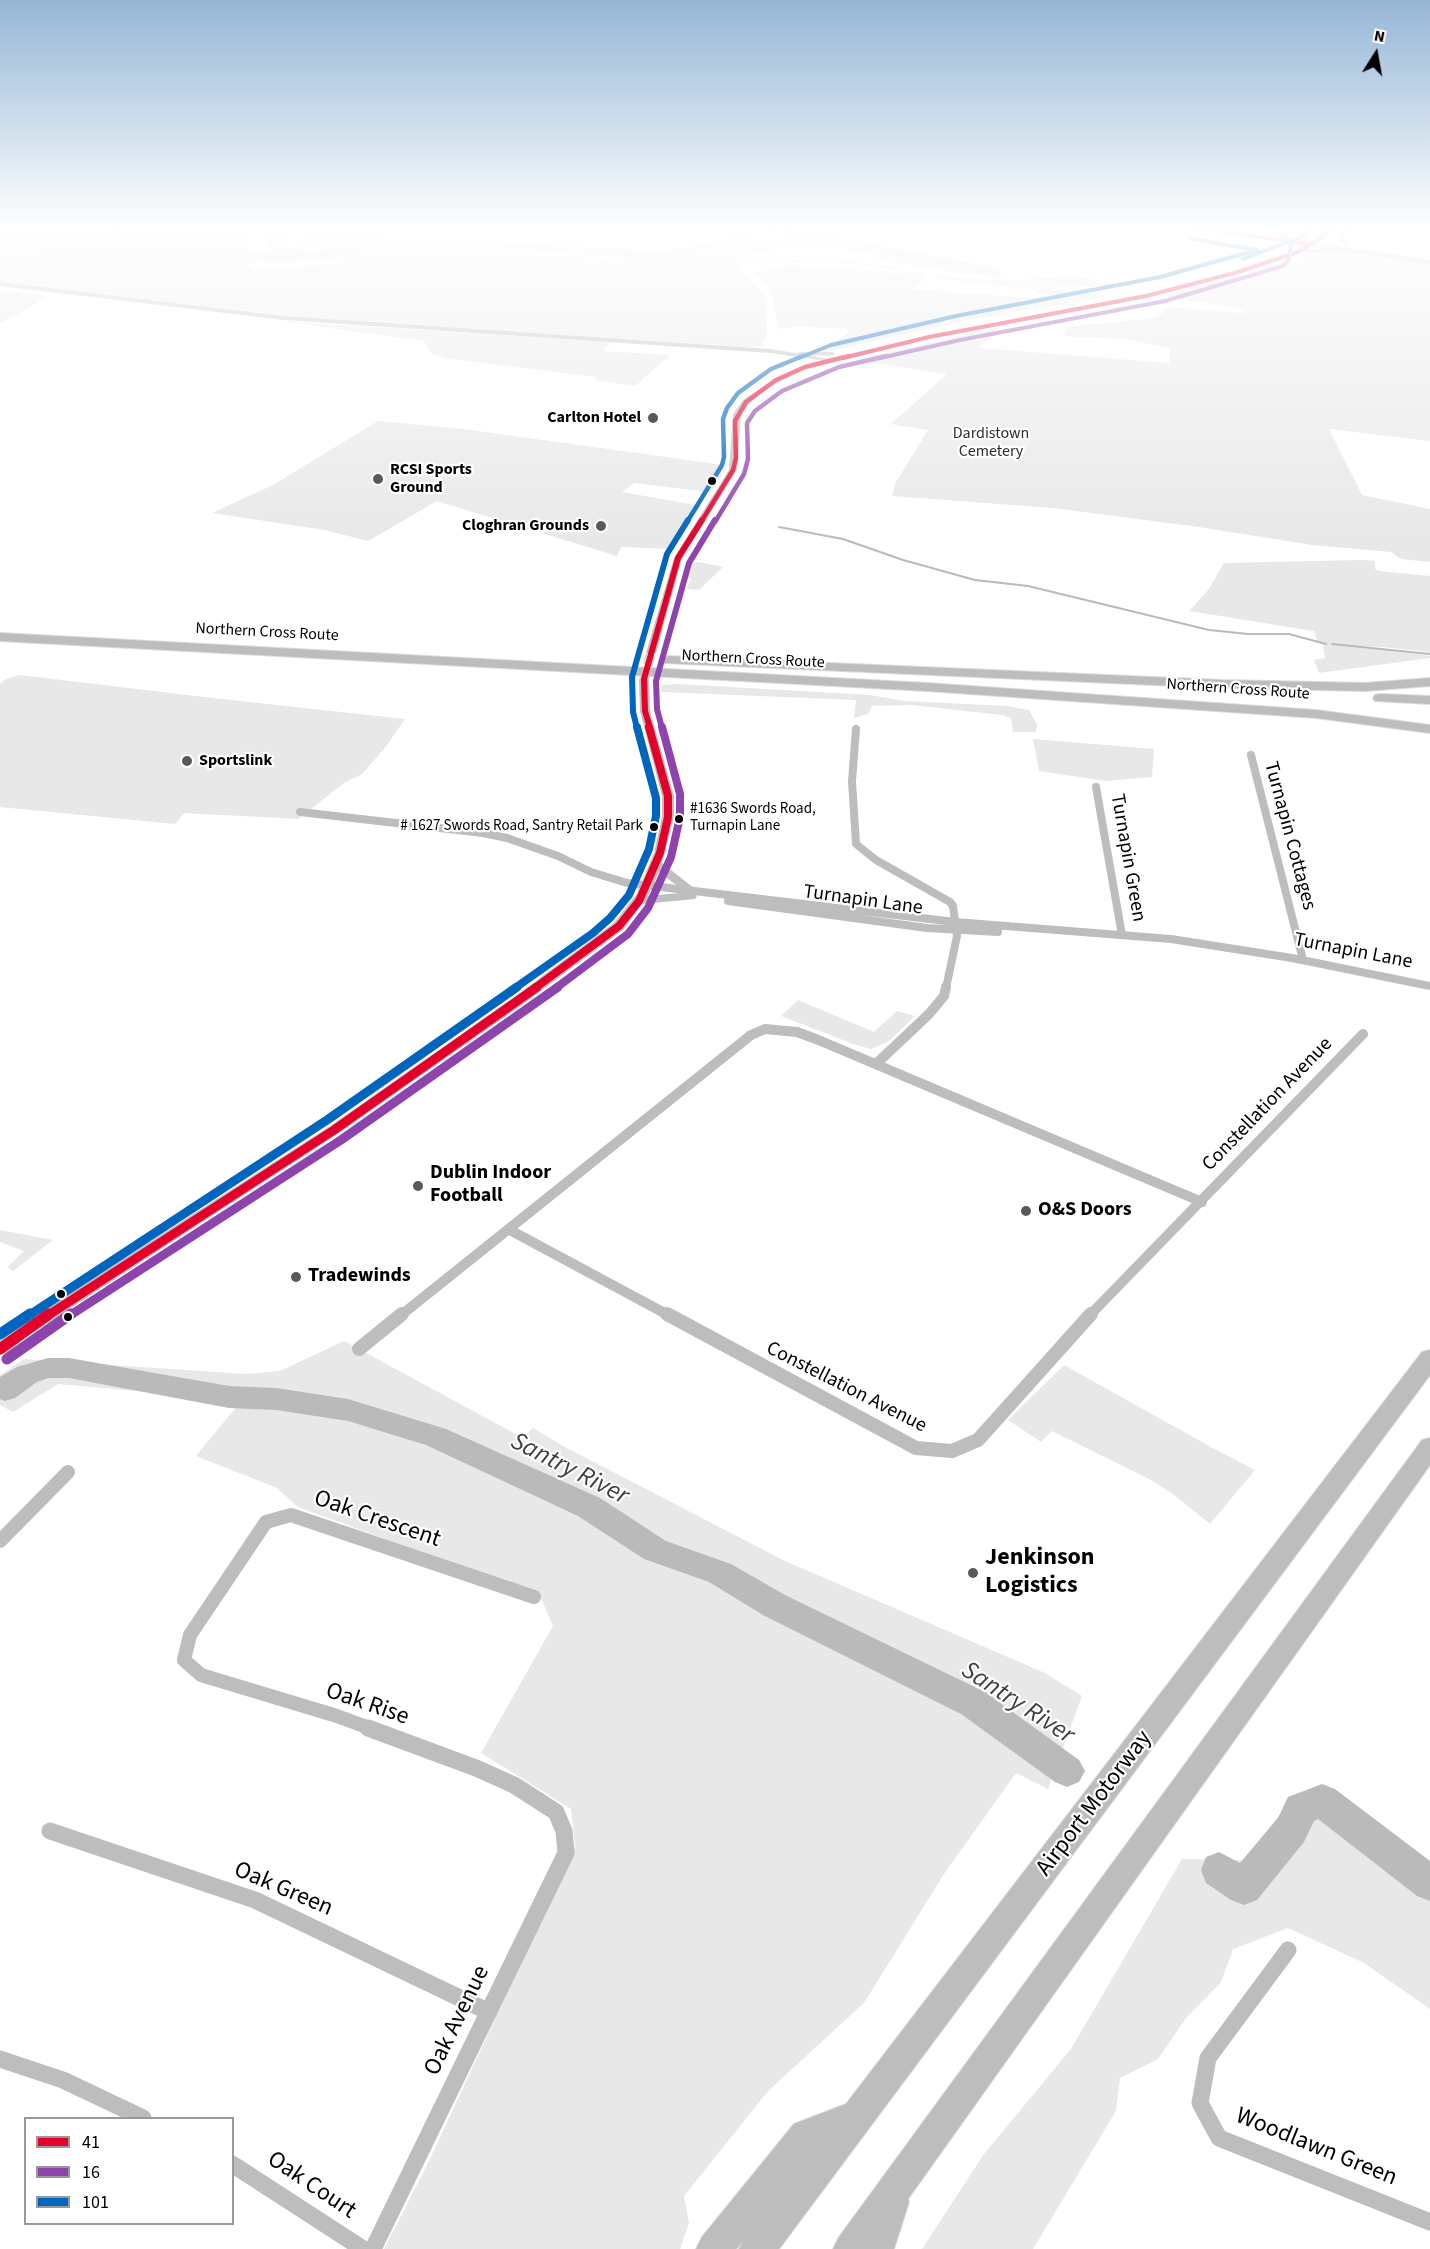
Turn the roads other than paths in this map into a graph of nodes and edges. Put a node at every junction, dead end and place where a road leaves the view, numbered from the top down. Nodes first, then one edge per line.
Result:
1 (487, 332) edge
2 (941, 332) edge
3 (955, 332) edge
4 (857, 351) junction
5 (779, 352) junction
6 (800, 354) junction
7 (832, 360) junction
8 (0, 626) edge
9 (0, 637) edge
10 (651, 653) tunnel mouth
11 (664, 660) junction
12 (645, 679) tunnel mouth
13 (1430, 680) edge
14 (927, 687) junction
15 (1430, 700) edge
16 (1295, 706) junction
17 (1430, 711) edge
18 (1430, 717) edge
19 (856, 729) dead end
20 (1430, 729) edge
21 (1251, 754) dead end
22 (1096, 787) dead end
23 (300, 812) dead end
24 (656, 864) junction
25 (647, 886) junction
26 (689, 892) junction
27 (639, 901) junction
28 (956, 927) junction
29 (1122, 935) junction
30 (1303, 960) junction
31 (1430, 986) edge
32 (1363, 1034) dead end
33 (876, 1064) junction
34 (1202, 1202) junction
35 (508, 1229) junction
36 (0, 1349) edge
37 (359, 1349) dead end
38 (1430, 1358) edge
39 (1430, 1447) edge
40 (68, 1472) dead end
41 (0, 1541) edge
42 (534, 1597) dead end
43 (190, 1635) joint
44 (556, 1812) joint
45 (50, 1831) dead end
46 (1288, 1950) dead end
47 (489, 2012) junction
48 (0, 2059) edge
49 (860, 2115) junction
50 (141, 2117) edge
51 (234, 2165) edge
52 (898, 2183) junction
53 (1430, 2222) edge
54 (363, 2249) edge
55 (372, 2249) edge
56 (714, 2249) edge
57 (757, 2249) edge
58 (850, 2249) edge
59 (876, 2249) edge

1 - 5 street
2 - 4 main road
3 - 7 main road
4 - 6 main road
4 - 7 main road
5 - 6 street
5 - 7 street
6 - 7 street
7 - 10 main road
8 - 11 highway, Northern Cross Route
9 - 14 highway, Northern Cross Route
11 - 13 highway
11 - 15 highway
12 - 24 main road
14 - 16 highway
14 - 20 highway, Northern Cross Route
16 - 17 highway
16 - 18 highway
19 - 28 street
21 - 30 street, Turnapin Cottages
22 - 29 street, Turnapin Green
23 - 25 street, Turnapin Lane
24 - 25 main road
24 - 26 main road
25 - 26 street, Turnapin Lane
25 - 27 main road
26 - 27 main road
26 - 28 street, Turnapin Lane
27 - 36 main road
28 - 29 street, Turnapin Lane
28 - 33 street
29 - 30 street, Turnapin Lane
30 - 31 street, Turnapin Lane
32 - 34 street, Constellation Avenue
33 - 34 street, Constellation Avenue
33 - 35 street, Constellation Avenue
34 - 35 street, Constellation Avenue
35 - 37 street, Constellation Avenue
38 - 49 highway, Airport Motorway
39 - 52 highway
40 - 41 street
42 - 43 street, Oak Crescent
43 - 44 street, Oak Rise
44 - 47 street, Oak Avenue
45 - 47 street, Oak Green
46 - 53 street, Woodlawn Green
47 - 55 street, Oak Avenue
48 - 50 street
49 - 56 highway
49 - 57 highway, Airport Motorway
51 - 54 street, Oak Court
52 - 58 highway
52 - 59 highway

